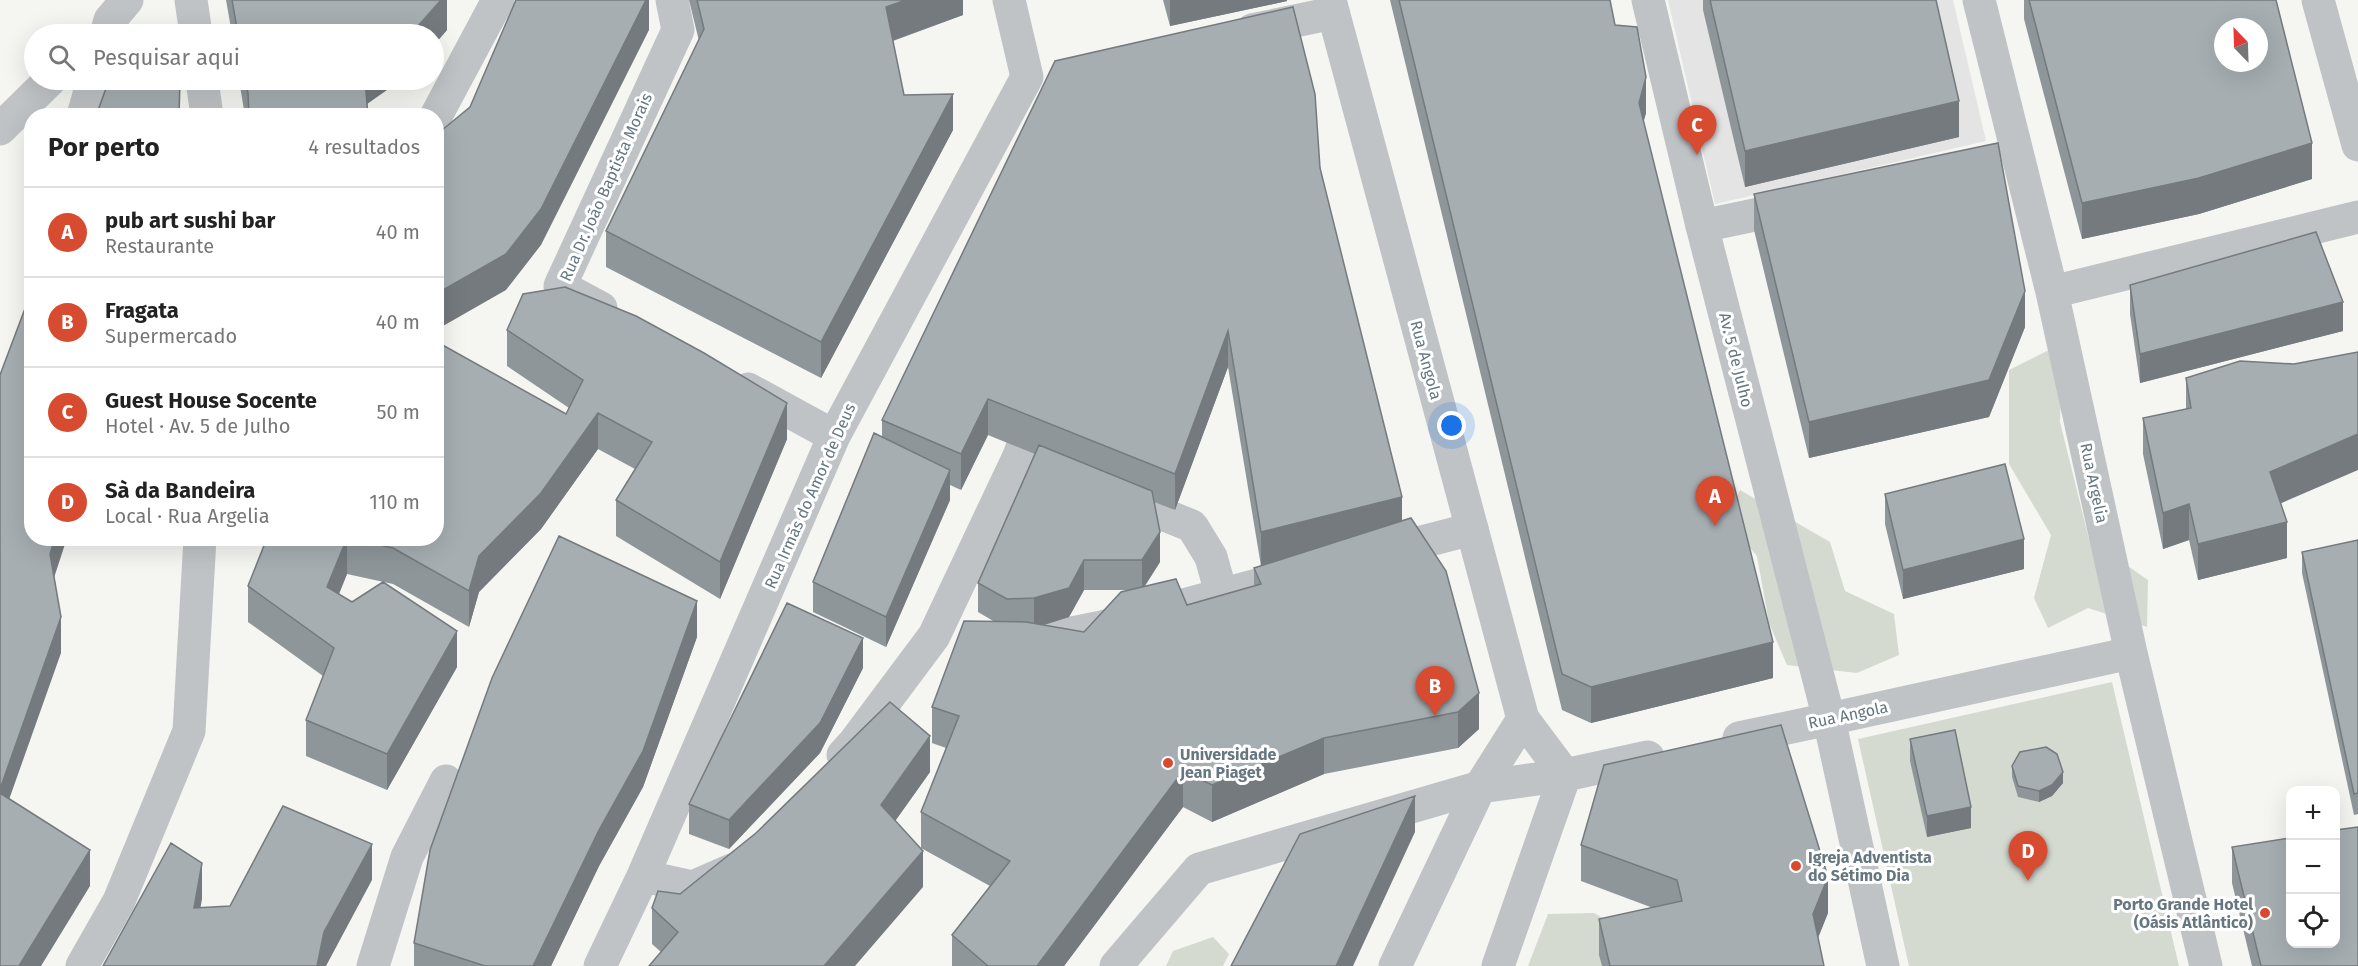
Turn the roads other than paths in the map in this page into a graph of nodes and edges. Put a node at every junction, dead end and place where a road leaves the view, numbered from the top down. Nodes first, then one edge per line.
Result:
1 (191, 0) edge
2 (498, 0) edge
3 (672, 0) edge
4 (1009, 0) edge
5 (1648, 0) edge
6 (1979, 0) edge
7 (2318, 0) edge
8 (1332, 7) edge
9 (195, 24) edge
10 (1219, 37) edge
11 (1061, 70) edge
12 (1027, 77) junction
13 (40, 90) edge
14 (90, 90) edge
15 (203, 90) edge
16 (85, 108) edge
17 (206, 108) edge
18 (440, 108) edge
19 (0, 129) edge
20 (2358, 146) edge
21 (1831, 199) edge
22 (2358, 217) edge
23 (1702, 226) junction
24 (921, 273) junction
25 (954, 287) edge
26 (2052, 292) junction
27 (631, 325) edge
28 (1048, 374) edge
29 (722, 375) edge
30 (834, 436) junction
31 (1019, 456) junction
32 (1052, 470) edge
33 (1084, 483) edge
34 (1472, 529) junction
35 (200, 546) edge
36 (1358, 558) edge
37 (1324, 567) edge
38 (1221, 593) junction
39 (934, 636) junction
40 (969, 640) edge
41 (1003, 644) edge
42 (2131, 653) junction
43 (1523, 719) junction
44 (1829, 719) junction
45 (1714, 743) edge
46 (1680, 751) edge
47 (1565, 775) junction
48 (822, 777) edge
49 (446, 781) dead end
50 (1480, 787) junction
51 (749, 853) edge
52 (643, 876) junction
53 (82, 966) edge
54 (373, 966) edge
55 (600, 966) edge
56 (1116, 966) edge
57 (1395, 966) edge
58 (1497, 966) edge
59 (1883, 966) edge
60 (2206, 966) edge

1 - 9 street
2 - 18 street
3 - 27 street, Rua Dr. João Baptista Morais
4 - 12 street
5 - 23 street, Av. 5 de Julho
6 - 26 street, Rua Argelia
7 - 20 street
8 - 10 street
8 - 34 street, Rua Angola
11 - 12 street
12 - 24 street, Rua Irmãs do Amor de Deus
13 - 19 street
14 - 16 street
15 - 17 street
21 - 23 street
22 - 26 street
23 - 44 street, Av. 5 de Julho
24 - 25 street
24 - 30 street, Rua Irmãs do Amor de Deus
26 - 42 street, Rua Argelia
28 - 31 street
29 - 30 street
30 - 52 street, Rua Irmãs do Amor de Deus
31 - 32 street
31 - 39 street
33 - 38 street
34 - 36 street
34 - 43 street, Rua Angola
35 - 53 street
37 - 38 street
38 - 41 street
39 - 40 street
39 - 48 street
42 - 44 street, Rua Angola
42 - 60 street, Rua Argelia
43 - 47 street, Rua Angola
43 - 50 street
44 - 45 street, Rua Angola
44 - 59 street, Av. 5 de Julho
46 - 47 street
47 - 50 street
47 - 58 street
49 - 54 street
50 - 56 street
50 - 57 street
51 - 52 street
52 - 55 street, Rua Irmãs do Amor de Deus

